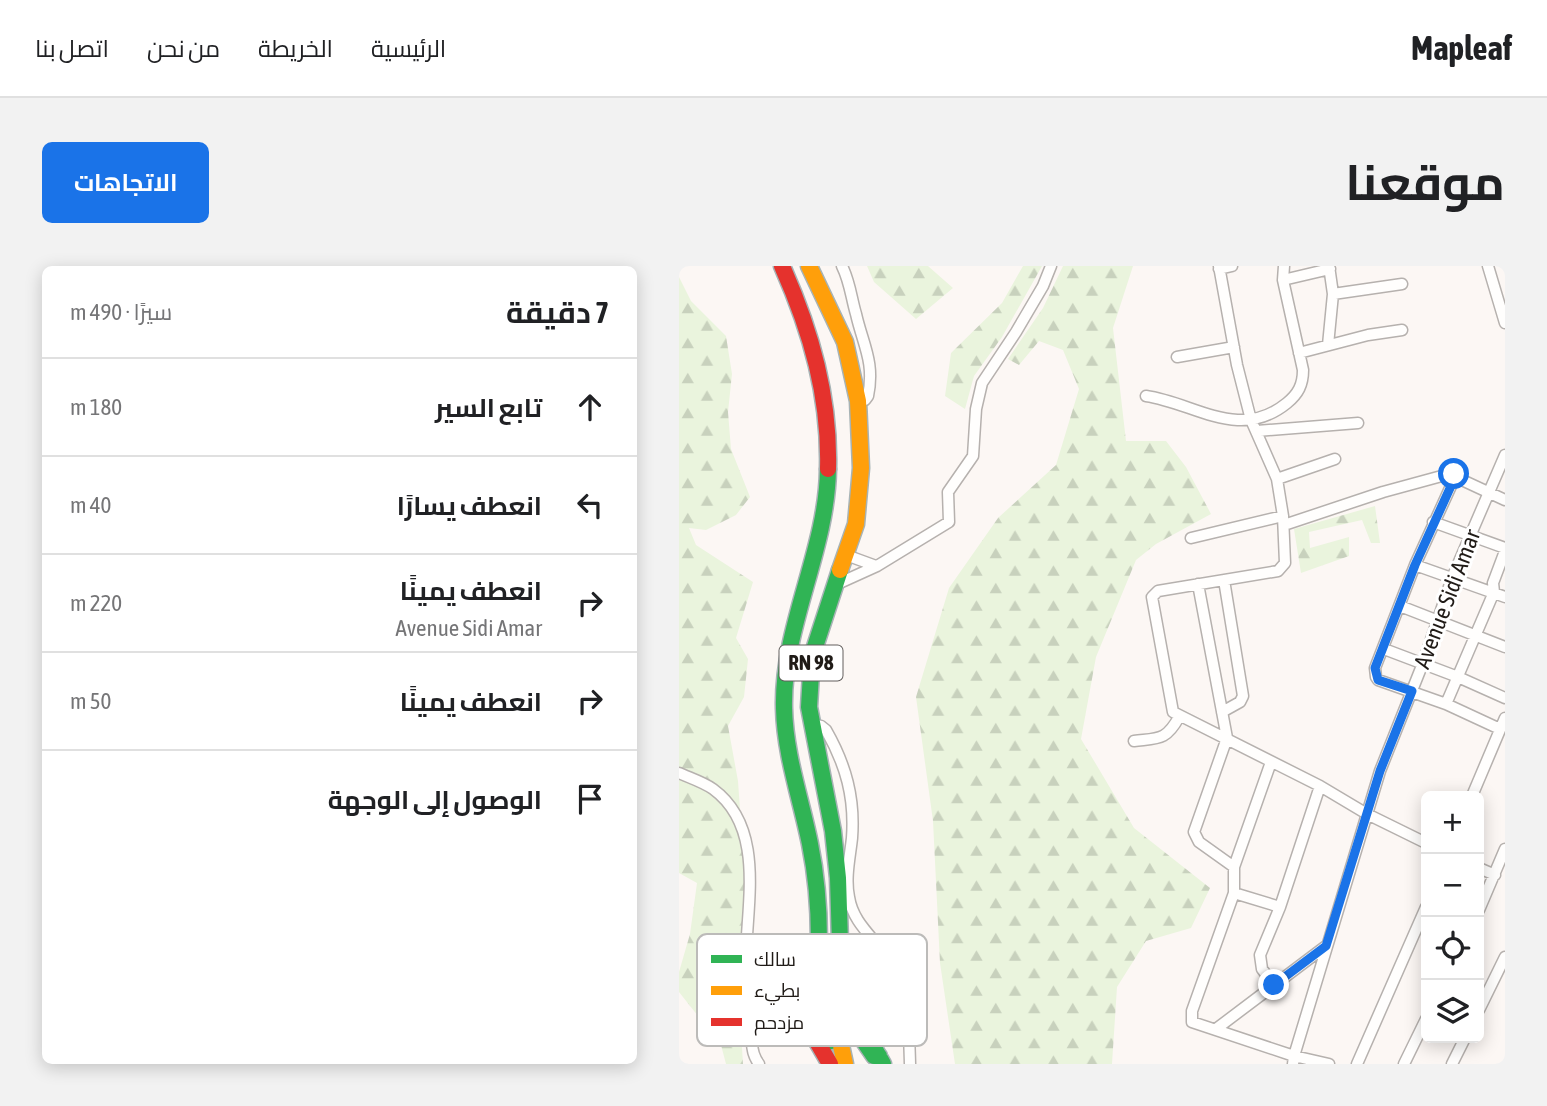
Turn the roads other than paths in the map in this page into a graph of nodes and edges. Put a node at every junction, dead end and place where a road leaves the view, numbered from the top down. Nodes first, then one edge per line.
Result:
1 (782, 266) edge
2 (795, 266) edge
3 (809, 266) edge
4 (842, 266) edge
5 (1051, 266) edge
6 (1232, 266) edge
7 (1283, 266) edge
8 (1488, 266) edge
9 (1219, 267) edge
10 (1329, 267) edge
11 (1283, 280) junction
12 (1402, 284) dead end
13 (1333, 294) junction
14 (1505, 324) edge
15 (1402, 330) dead end
16 (1328, 345) junction
17 (1234, 347) junction
18 (1300, 353) junction
19 (1177, 357) dead end
20 (1146, 396) dead end
21 (858, 401) junction
22 (1251, 420) junction
23 (1358, 423) dead end
24 (1257, 431) junction
25 (1505, 456) edge
26 (1335, 458) dead end
27 (1456, 475) junction
28 (1277, 479) junction
29 (1487, 493) junction
30 (1505, 500) edge
31 (1283, 521) junction
32 (1433, 522) junction
33 (1471, 535) junction
34 (1191, 538) dead end
35 (1505, 550) edge
36 (846, 555) junction
37 (1415, 565) junction
38 (877, 566) junction
39 (1453, 578) junction
40 (1224, 580) junction
41 (1198, 584) junction
42 (835, 585) junction
43 (1494, 593) junction
44 (1505, 597) edge
45 (1399, 606) junction
46 (1436, 619) junction
47 (1476, 636) junction
48 (1505, 646) edge
49 (1384, 649) junction
50 (1423, 663) junction
51 (1458, 677) junction
52 (1412, 691) junction
53 (1505, 698) edge
54 (1446, 704) junction
55 (1222, 712) junction
56 (1179, 717) junction
57 (1505, 718) edge
58 (812, 724) junction
59 (1500, 729) junction
60 (1227, 738) junction
61 (1134, 741) dead end
62 (1271, 762) junction
63 (679, 773) edge
64 (1320, 786) junction
65 (1474, 791) edge
66 (1367, 814) junction
67 (1421, 841) edge
68 (1505, 849) edge
69 (1234, 867) junction
70 (1484, 870) edge
71 (1495, 876) junction
72 (1234, 893) junction
73 (1484, 899) edge
74 (1280, 907) junction
75 (1422, 917) edge
76 (748, 934) edge
77 (819, 934) edge
78 (830, 934) edge
79 (840, 934) edge
80 (868, 934) edge
81 (1326, 946) junction
82 (1505, 957) edge
83 (1274, 985) junction
84 (1484, 1000) edge
85 (1216, 1029) junction
86 (1421, 1029) edge
87 (1462, 1043) edge
88 (751, 1046) edge
89 (819, 1046) edge
90 (844, 1046) edge
91 (868, 1046) edge
92 (909, 1046) edge
93 (881, 1060) edge
94 (1293, 1060) edge
95 (759, 1064) edge
96 (829, 1064) edge
97 (845, 1064) edge
98 (910, 1064) edge
99 (1329, 1064) edge
100 (1357, 1064) edge
101 (1404, 1064) edge
102 (1452, 1064) edge

1 - 77 main road
2 - 78 main road
3 - 21 main road, RN 98
4 - 21 street
5 - 38 street
6 - 9 street
7 - 11 street
8 - 14 street
9 - 17 street
10 - 11 street
10 - 13 street
11 - 18 street
12 - 13 street
13 - 16 street
15 - 16 street
16 - 18 street
17 - 19 street
17 - 22 street
18 - 22 street
20 - 22 street
21 - 36 main road, RN 98
22 - 24 street
23 - 24 street
24 - 28 street
25 - 29 street, Avenue Sidi Amar
26 - 28 street
27 - 29 street
27 - 31 street
27 - 32 street
28 - 31 street
29 - 30 street
29 - 33 street, Avenue Sidi Amar
31 - 34 street
31 - 40 street
32 - 33 street
32 - 37 street
33 - 35 street
33 - 39 street, Avenue Sidi Amar
35 - 43 street
36 - 38 street
36 - 42 main road, RN 98
37 - 39 street
37 - 45 street
38 - 42 street
39 - 43 street
39 - 46 street, Avenue Sidi Amar
40 - 41 street
40 - 55 street
41 - 55 street
41 - 56 street
42 - 58 main road, RN 98
43 - 44 street
43 - 47 street
45 - 46 street
45 - 49 street
46 - 47 street
46 - 50 street, Avenue Sidi Amar
47 - 48 street
47 - 51 street
49 - 50 street
49 - 52 street
50 - 51 street
50 - 52 street, Avenue Sidi Amar
51 - 53 street
51 - 54 street
52 - 54 street
52 - 66 street, Avenue Sidi Amar
54 - 59 street
55 - 60 street
56 - 60 street
56 - 61 street
57 - 59 street
58 - 79 main road, RN 98
58 - 80 street
59 - 65 street
60 - 62 street
60 - 69 street
62 - 64 street
62 - 69 street
63 - 76 street
64 - 66 street
64 - 74 street
66 - 67 street
66 - 81 street, Avenue Sidi Amar
68 - 71 street
69 - 72 street
70 - 71 street
71 - 73 street
72 - 74 street
72 - 85 street
74 - 83 street
75 - 100 street
81 - 83 street
81 - 94 street, Avenue Sidi Amar
82 - 84 street
83 - 85 street
85 - 94 street
86 - 101 street
87 - 102 street
88 - 95 street
89 - 96 main road
90 - 97 main road
91 - 93 main road
92 - 98 street
94 - 99 street

